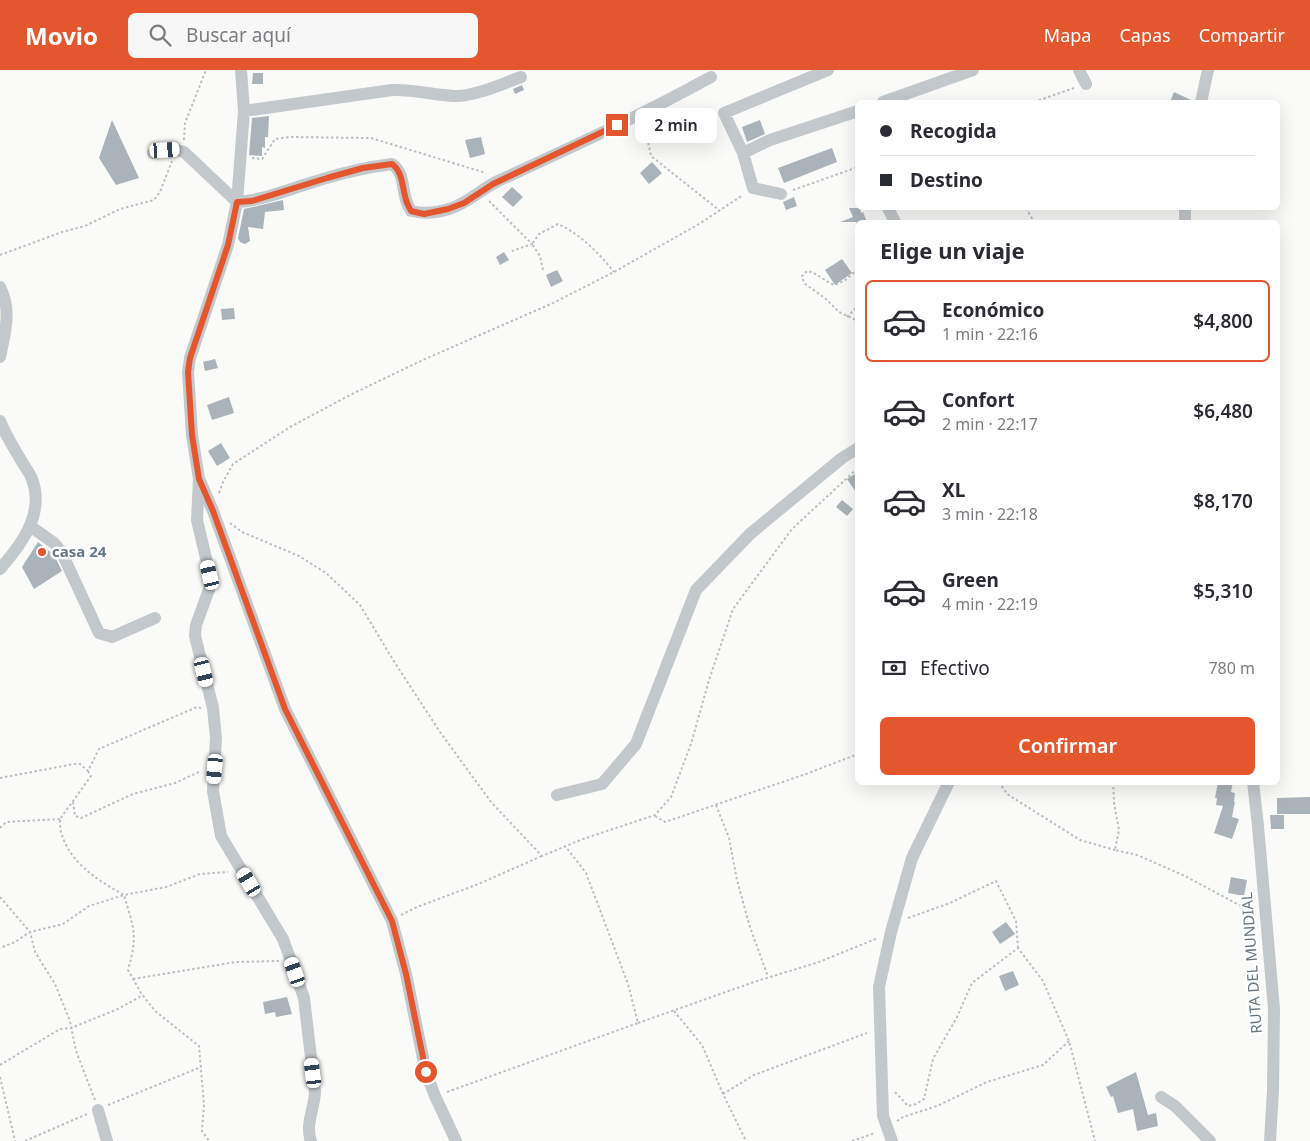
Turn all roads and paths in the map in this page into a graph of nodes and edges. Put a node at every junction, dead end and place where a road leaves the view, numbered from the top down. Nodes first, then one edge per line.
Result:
1 (206, 70) edge
2 (241, 70) edge
3 (828, 70) edge
4 (973, 70) edge
5 (1079, 70) edge
6 (1208, 70) edge
7 (521, 77) dead end
8 (711, 77) dead end
9 (1086, 84) joint
10 (889, 100) edge
11 (1040, 100) edge
12 (1201, 100) edge
13 (244, 111) junction
14 (647, 112) junction
15 (855, 112) edge
16 (180, 150) junction
17 (153, 153) dead end
18 (743, 153) junction
19 (250, 158) dead end
20 (855, 168) edge
21 (486, 172) dead end
22 (753, 188) junction
23 (484, 190) junction
24 (781, 194) joint
25 (237, 202) junction
26 (719, 210) junction
27 (532, 244) junction
28 (512, 251) dead end
29 (0, 255) edge
30 (543, 270) dead end
31 (614, 272) junction
32 (855, 272) edge
33 (0, 287) edge
34 (855, 309) edge
35 (847, 317) junction
36 (855, 320) edge
37 (0, 357) edge
38 (0, 421) edge
39 (855, 450) edge
40 (855, 471) edge
41 (199, 479) junction
42 (213, 511) junction
43 (30, 526) junction
44 (0, 569) edge
45 (155, 618) dead end
46 (213, 708) junction
47 (855, 755) edge
48 (215, 769) junction
49 (88, 771) junction
50 (0, 778) edge
51 (948, 785) edge
52 (1001, 785) edge
53 (1113, 785) edge
54 (1253, 785) edge
55 (557, 795) dead end
56 (73, 802) junction
57 (715, 805) junction
58 (654, 815) junction
59 (60, 819) junction
60 (0, 828) edge
61 (566, 847) junction
62 (1114, 850) junction
63 (542, 856) junction
64 (241, 868) junction
65 (124, 896) junction
66 (0, 897) edge
67 (908, 918) dead end
68 (1266, 920) junction
69 (392, 921) junction
70 (30, 932) junction
71 (891, 932) junction
72 (0, 948) edge
73 (1018, 948) junction
74 (290, 958) junction
75 (768, 977) junction
76 (133, 979) junction
77 (143, 995) junction
78 (674, 1011) junction
79 (638, 1023) junction
80 (71, 1028) junction
81 (881, 1028) junction
82 (1069, 1041) junction
83 (0, 1065) edge
84 (201, 1067) junction
85 (0, 1077) edge
86 (1273, 1090) junction
87 (895, 1092) dead end
88 (723, 1094) junction
89 (435, 1096) junction
90 (1162, 1097) dead end
91 (98, 1110) junction
92 (888, 1128) junction
93 (15, 1141) edge
94 (25, 1141) edge
95 (107, 1141) edge
96 (209, 1141) edge
97 (311, 1141) edge
98 (456, 1141) edge
99 (746, 1141) edge
100 (852, 1141) edge
101 (892, 1141) edge
102 (1095, 1141) edge
103 (1210, 1141) edge
104 (1270, 1141) edge
105 (1279, 1141) edge

1 - 16 path
2 - 13 street
3 - 18 street
4 - 10 street
5 - 9 street
6 - 12 street
7 - 13 street
8 - 14 street
9 - 11 path
13 - 25 street
14 - 23 street
14 - 26 path
15 - 18 street
16 - 17 street
16 - 25 street
16 - 29 path
18 - 22 street
19 - 21 path
20 - 24 path
22 - 24 street
22 - 26 path
23 - 25 street
23 - 27 path
25 - 41 street
26 - 31 path
27 - 28 path
27 - 30 path
27 - 31 path
31 - 42 path
32 - 35 path
33 - 37 street
34 - 35 path
35 - 36 path
38 - 43 street
39 - 55 street
40 - 58 path
41 - 42 street
41 - 46 street
42 - 63 path
42 - 69 street
43 - 44 street
43 - 45 street
46 - 48 street
46 - 49 path
47 - 57 path
48 - 56 path
48 - 64 street
49 - 50 path
49 - 56 path
51 - 71 street
52 - 62 path
53 - 62 path
54 - 68 street, RUTA DEL MUNDIAL
56 - 59 path
57 - 58 path
57 - 75 path
58 - 61 path
59 - 60 path
59 - 65 path
61 - 63 path
61 - 79 path
62 - 68 path
63 - 69 path
64 - 65 path
64 - 74 street
65 - 70 path
65 - 76 path
66 - 70 path
67 - 73 path
68 - 86 street, RUTA DEL MUNDIAL
69 - 89 street
70 - 72 path
70 - 80 path
71 - 75 path
71 - 81 street
73 - 82 path
73 - 87 path
74 - 76 path
74 - 97 street
75 - 78 path
76 - 77 path
77 - 80 path
77 - 84 path
78 - 79 path
78 - 88 path
79 - 89 path
80 - 83 path
80 - 91 path
81 - 88 path
81 - 92 street
82 - 92 path
82 - 102 path
84 - 91 path
84 - 96 path
85 - 93 path
86 - 104 street, RUTA DEL MUNDIAL
86 - 105 street
88 - 99 path
89 - 98 street
90 - 103 street
91 - 94 path
91 - 95 street
92 - 100 path
92 - 101 street

